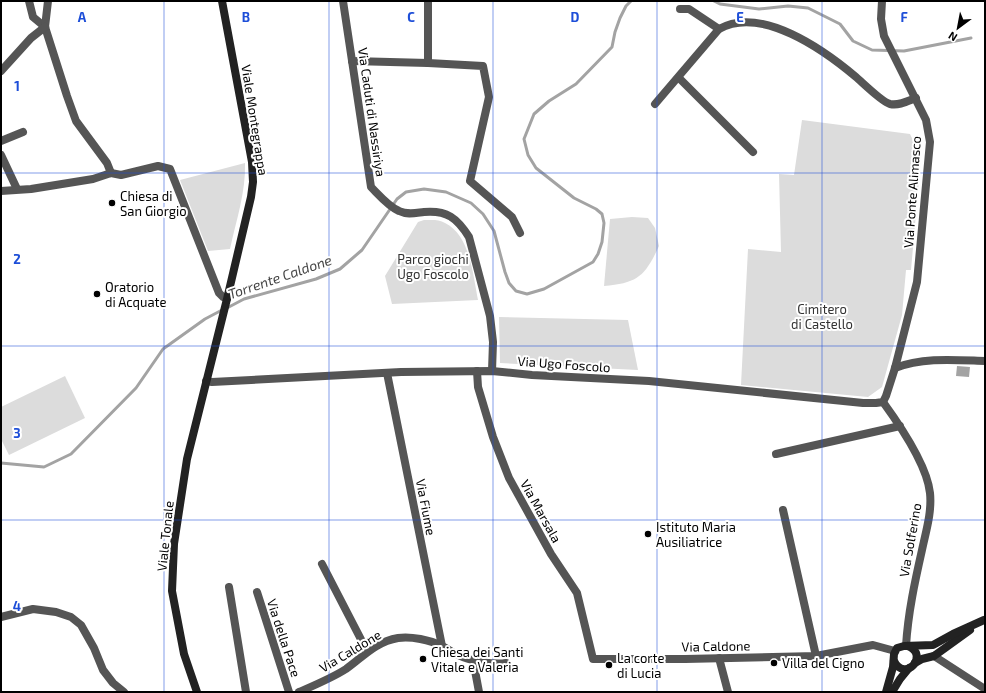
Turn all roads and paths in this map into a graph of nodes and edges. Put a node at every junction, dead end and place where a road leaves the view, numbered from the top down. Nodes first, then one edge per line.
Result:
1 (29, 1) edge
2 (48, 1) edge
3 (222, 1) edge
4 (343, 1) edge
5 (428, 1) edge
6 (882, 1) edge
7 (680, 9) dead end
8 (45, 27) junction
9 (719, 29) junction
10 (352, 61) junction
11 (428, 63) junction
12 (1, 71) edge
13 (679, 78) junction
14 (916, 98) junction
15 (655, 104) dead end
16 (24, 132) dead end
17 (1, 141) edge
18 (753, 152) dead end
19 (1, 155) edge
20 (111, 173) junction
21 (17, 189) junction
22 (1, 191) edge
23 (520, 233) dead end
24 (227, 301) junction
25 (985, 361) edge
26 (895, 368) junction
27 (478, 371) junction
28 (492, 371) junction
29 (387, 374) junction
30 (206, 382) junction
31 (883, 402) junction
32 (900, 426) junction
33 (776, 454) dead end
34 (783, 510) dead end
35 (322, 564) dead end
36 (229, 588) dead end
37 (257, 592) dead end
38 (1, 617) edge
39 (984, 619) edge
40 (442, 646) junction
41 (907, 646) junction
42 (367, 651) junction
43 (895, 651) junction
44 (816, 656) junction
45 (934, 656) junction
46 (719, 658) junction
47 (593, 659) joint
48 (474, 660) junction
49 (894, 661) junction
50 (506, 663) dead end
51 (912, 666) junction
52 (985, 689) edge
53 (124, 692) edge
54 (196, 692) edge
55 (246, 692) edge
56 (289, 692) edge
57 (299, 692) edge
58 (478, 692) edge
59 (728, 692) edge
60 (886, 692) edge
61 (892, 692) edge

1 - 8 street
2 - 8 street
3 - 24 main road, Viale Montegrappa
4 - 10 street, Via Caduti di Nassiriya
5 - 11 street
6 - 14 street, Via Ponte Alimasco
7 - 9 street
8 - 12 street
8 - 20 street
9 - 13 street
9 - 14 street
10 - 11 street
10 - 28 street, Via Caduti di Nassiriya
11 - 23 street
13 - 15 street
13 - 18 street
14 - 26 street, Via Ponte Alimasco
16 - 17 street
19 - 21 street
20 - 21 street
20 - 24 street
21 - 22 street
24 - 30 main road, Viale Montegrappa
25 - 26 street
26 - 31 street
27 - 28 street, Via Ugo Foscolo
27 - 29 street, Via Ugo Foscolo
27 - 47 street, Via Marsala
28 - 31 street, Via Ugo Foscolo
29 - 30 street, Via Ugo Foscolo
29 - 40 street, Via Fiume
30 - 54 main road, Viale Tonale
31 - 32 street, Via Solferino
32 - 33 street
32 - 41 street, Via Solferino
34 - 44 street
35 - 42 street
36 - 55 street
37 - 56 street, Via della Pace
38 - 53 street
39 - 41 main road
39 - 45 main road
40 - 42 street, Via Caldone
40 - 48 street, Via Caldone
41 - 43 main road
41 - 51 main road
42 - 57 street, Via Caldone
43 - 44 street, Via Caldone
43 - 49 main road
44 - 46 street, Via Caldone
45 - 51 main road
45 - 52 street
46 - 47 street, Via Caldone
46 - 59 street
48 - 50 street, Via Caldone
48 - 58 street
49 - 51 main road
49 - 60 main road
51 - 61 main road

